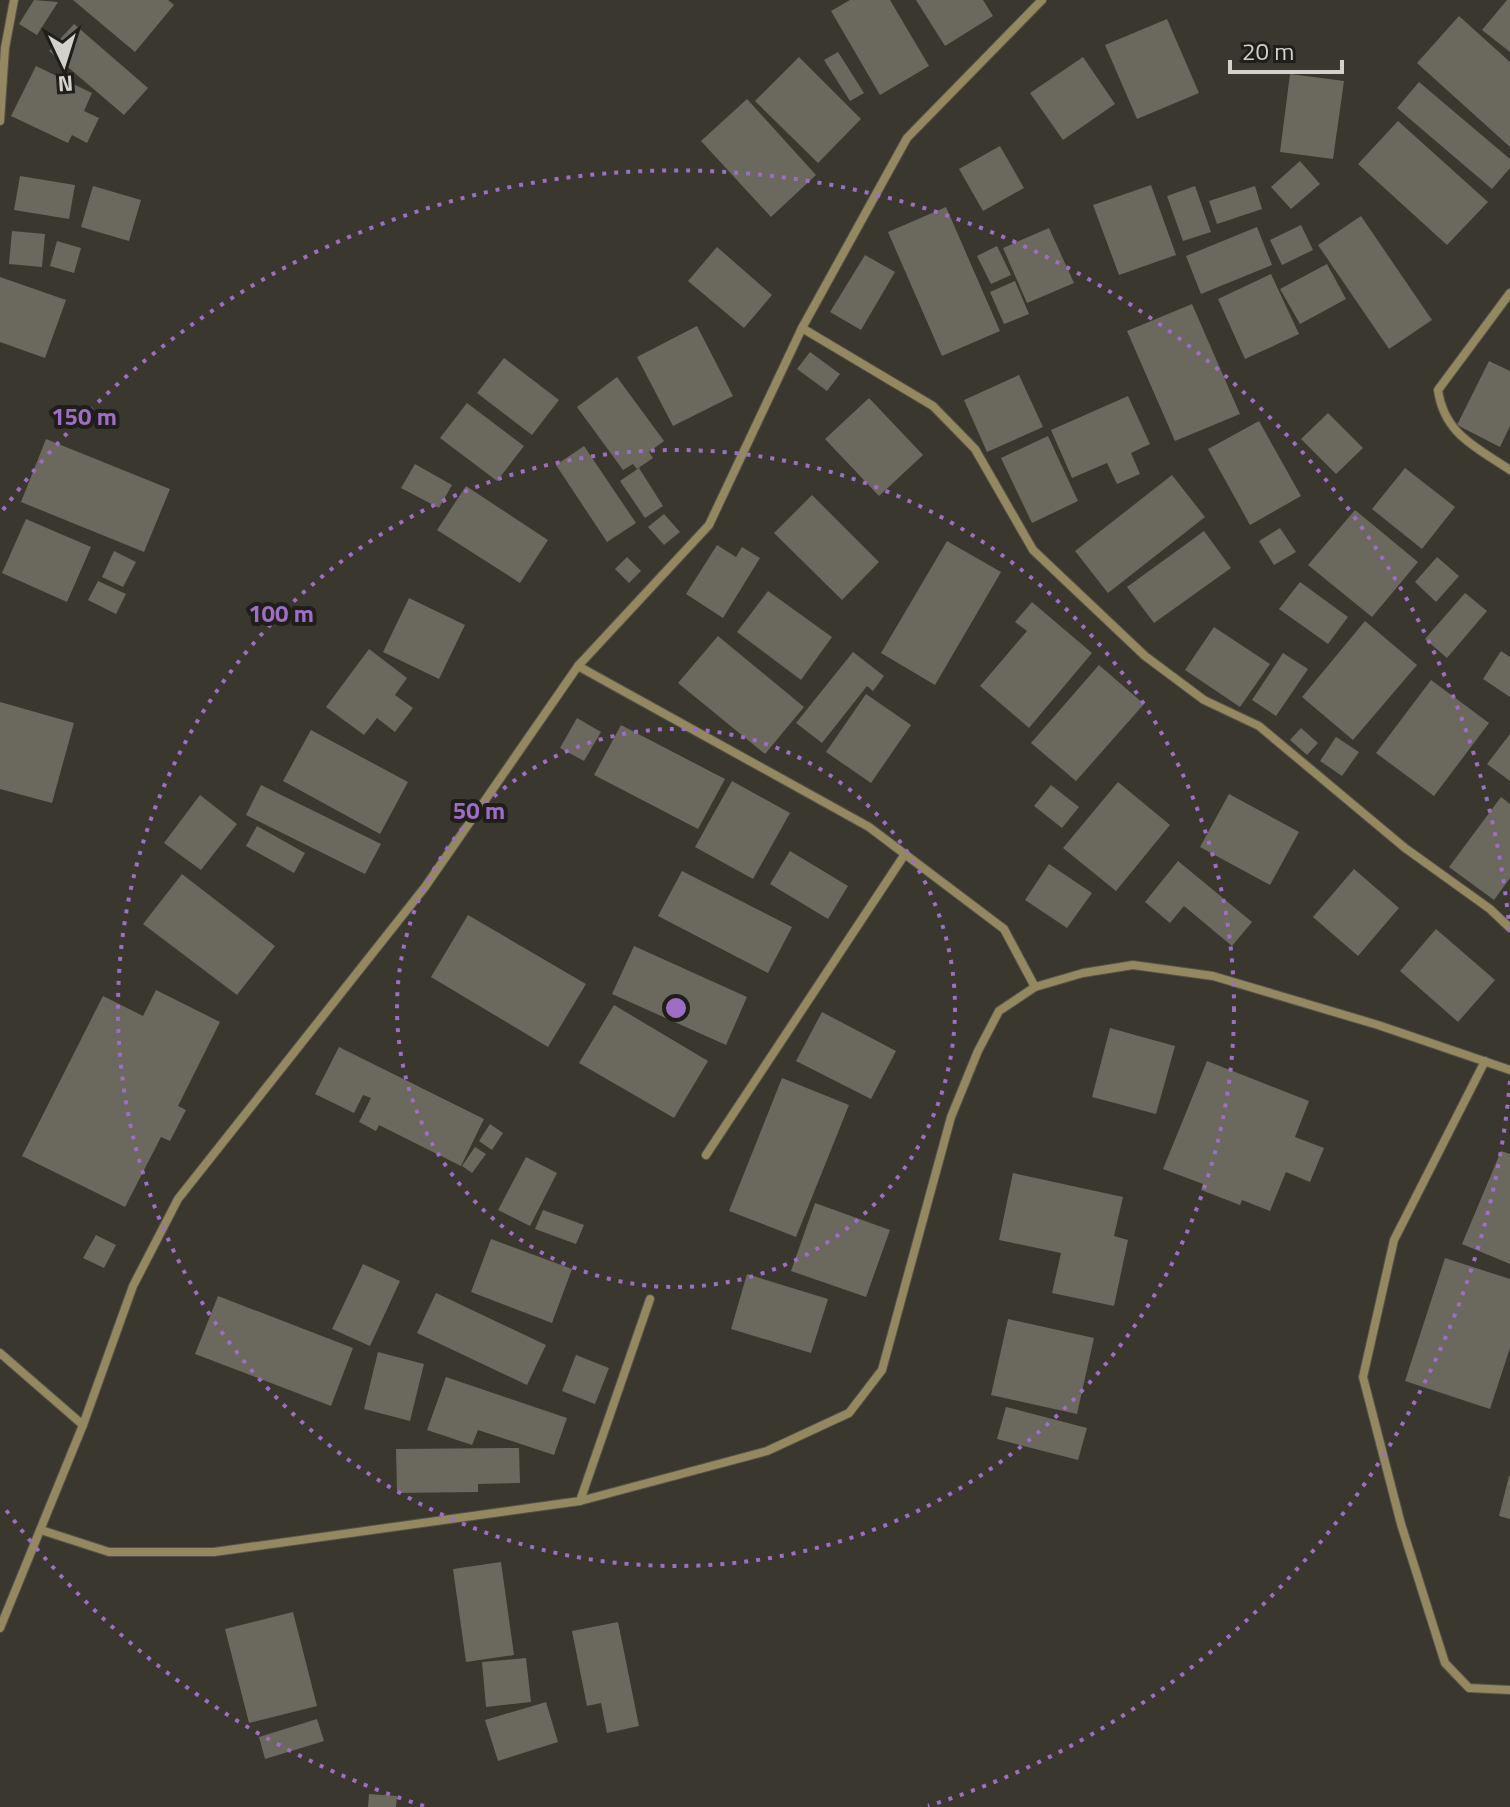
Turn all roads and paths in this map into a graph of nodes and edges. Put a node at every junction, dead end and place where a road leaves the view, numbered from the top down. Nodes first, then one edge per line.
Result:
1 (14, 0) edge
2 (1042, 0) edge
3 (0, 121) edge
4 (1510, 293) edge
5 (802, 328) junction
6 (1510, 470) edge
7 (578, 666) junction
8 (905, 854) junction
9 (1510, 928) edge
10 (1035, 987) junction
11 (1485, 1061) junction
12 (1510, 1070) edge
13 (706, 1155) dead end
14 (650, 1299) dead end
15 (0, 1353) edge
16 (83, 1425) junction
17 (580, 1501) junction
18 (41, 1530) junction
19 (0, 1628) edge
20 (1510, 1690) edge

1 - 3 street
2 - 5 street
4 - 6 street
5 - 7 street
5 - 9 street
7 - 8 street
7 - 16 street
8 - 10 street
8 - 13 street
10 - 11 street
10 - 17 street
11 - 12 street
11 - 20 street
14 - 17 street
15 - 16 street
16 - 18 street
17 - 18 street
18 - 19 street

